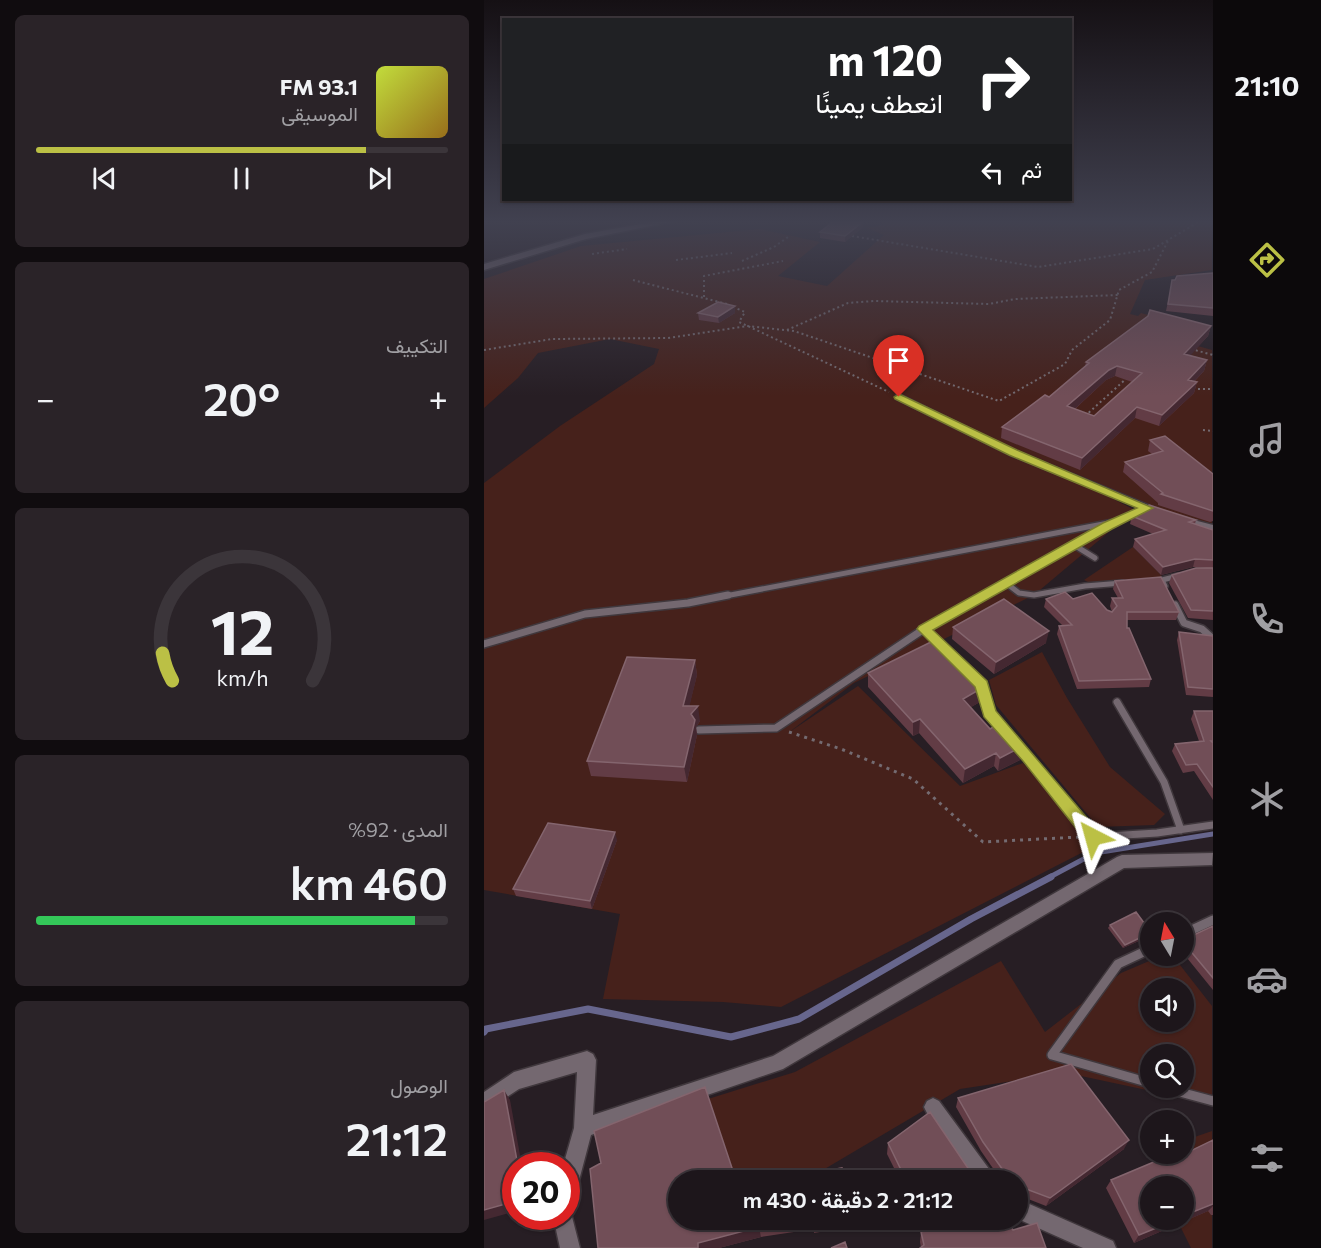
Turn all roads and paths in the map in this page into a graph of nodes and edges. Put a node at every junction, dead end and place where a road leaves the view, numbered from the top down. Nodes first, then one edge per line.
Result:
1 (704, 279) edge
2 (1139, 279) edge
3 (633, 280) dead end
4 (1118, 295) junction
5 (704, 297) junction
6 (747, 326) junction
7 (786, 330) junction
8 (1184, 347) edge
9 (484, 350) edge
10 (1213, 355) edge
11 (1134, 372) edge
12 (1189, 387) edge
13 (1213, 389) edge
14 (899, 397) joint
15 (1085, 417) edge
16 (1203, 430) dead end
17 (1213, 431) edge
18 (1147, 508) junction
19 (1118, 521) junction
20 (1213, 528) edge
21 (1074, 545) junction
22 (1095, 558) dead end
23 (1183, 575) edge
24 (1162, 580) junction
25 (1151, 581) edge
26 (1006, 583) junction
27 (1129, 583) edge
28 (1086, 586) junction
29 (1091, 593) edge
30 (924, 629) junction
31 (1213, 639) edge
32 (484, 644) edge
33 (1117, 702) dead end
34 (776, 728) junction
35 (698, 730) dead end
36 (1213, 825) edge
37 (1181, 830) junction
38 (1093, 837) junction
39 (1212, 860) edge
40 (1213, 920) edge
41 (1194, 929) edge
42 (1140, 954) edge
43 (1140, 1080) edge
44 (1194, 1096) edge
45 (1213, 1101) edge
46 (484, 1103) edge
47 (933, 1107) dead end
48 (583, 1128) junction
49 (577, 1152) edge
50 (978, 1170) edge
51 (1028, 1213) edge
52 (566, 1230) edge
53 (570, 1248) edge
54 (1106, 1248) edge

1 - 5 path
2 - 4 path
3 - 5 path
4 - 7 path
4 - 7 path
5 - 6 path
6 - 7 path
6 - 9 path
6 - 14 path
8 - 10 path
11 - 15 path
12 - 13 path
14 - 18 street
16 - 17 path
18 - 19 lane
18 - 20 street
19 - 21 lane
19 - 32 lane
21 - 22 lane
21 - 26 lane
23 - 24 lane
24 - 25 lane
24 - 31 lane
26 - 28 lane
26 - 30 lane
27 - 28 lane
28 - 29 lane
30 - 34 lane
30 - 38 lane
33 - 37 lane
34 - 35 lane
34 - 38 path
36 - 37 lane
37 - 38 lane
39 - 48 street
40 - 41 lane
42 - 43 lane
44 - 45 lane
46 - 48 street
47 - 50 street
48 - 49 street
51 - 54 street
52 - 53 street

